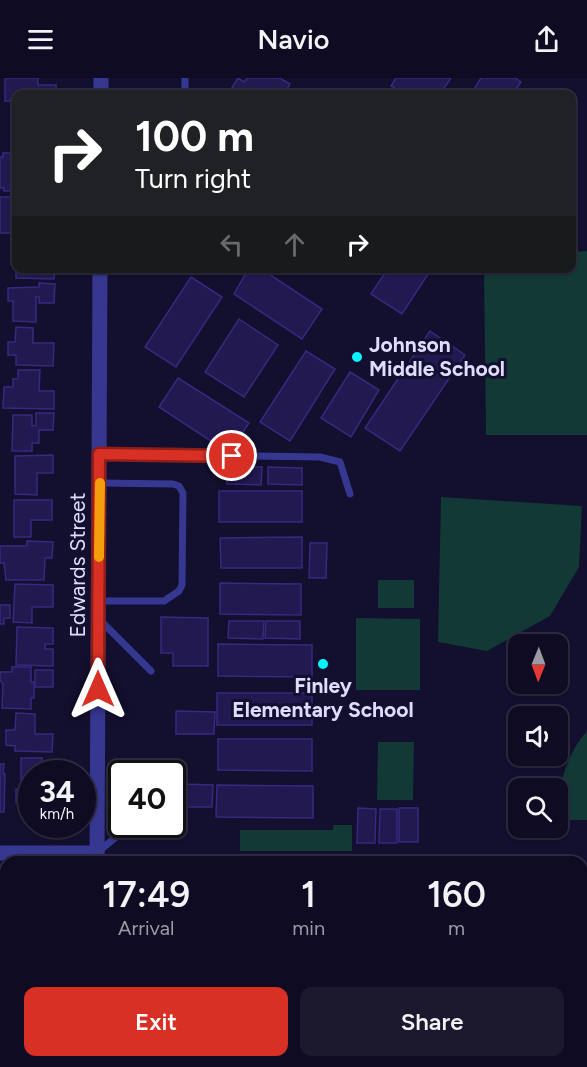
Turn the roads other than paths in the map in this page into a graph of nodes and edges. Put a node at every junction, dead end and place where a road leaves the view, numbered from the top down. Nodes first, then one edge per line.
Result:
1 (100, 273) edge
2 (99, 454) junction
3 (100, 483) junction
4 (350, 494) dead end
5 (99, 601) junction
6 (99, 618) junction
7 (151, 671) dead end
8 (118, 838) edge
9 (0, 853) edge
10 (58, 856) edge
11 (97, 856) edge
12 (99, 856) edge

1 - 2 street, Edwards Street
2 - 3 street, Edwards Street
2 - 4 lane
3 - 5 street, Edwards Street
3 - 5 lane
5 - 6 street, Edwards Street
6 - 7 lane
6 - 11 street, Edwards Street
8 - 12 lane
9 - 10 street

